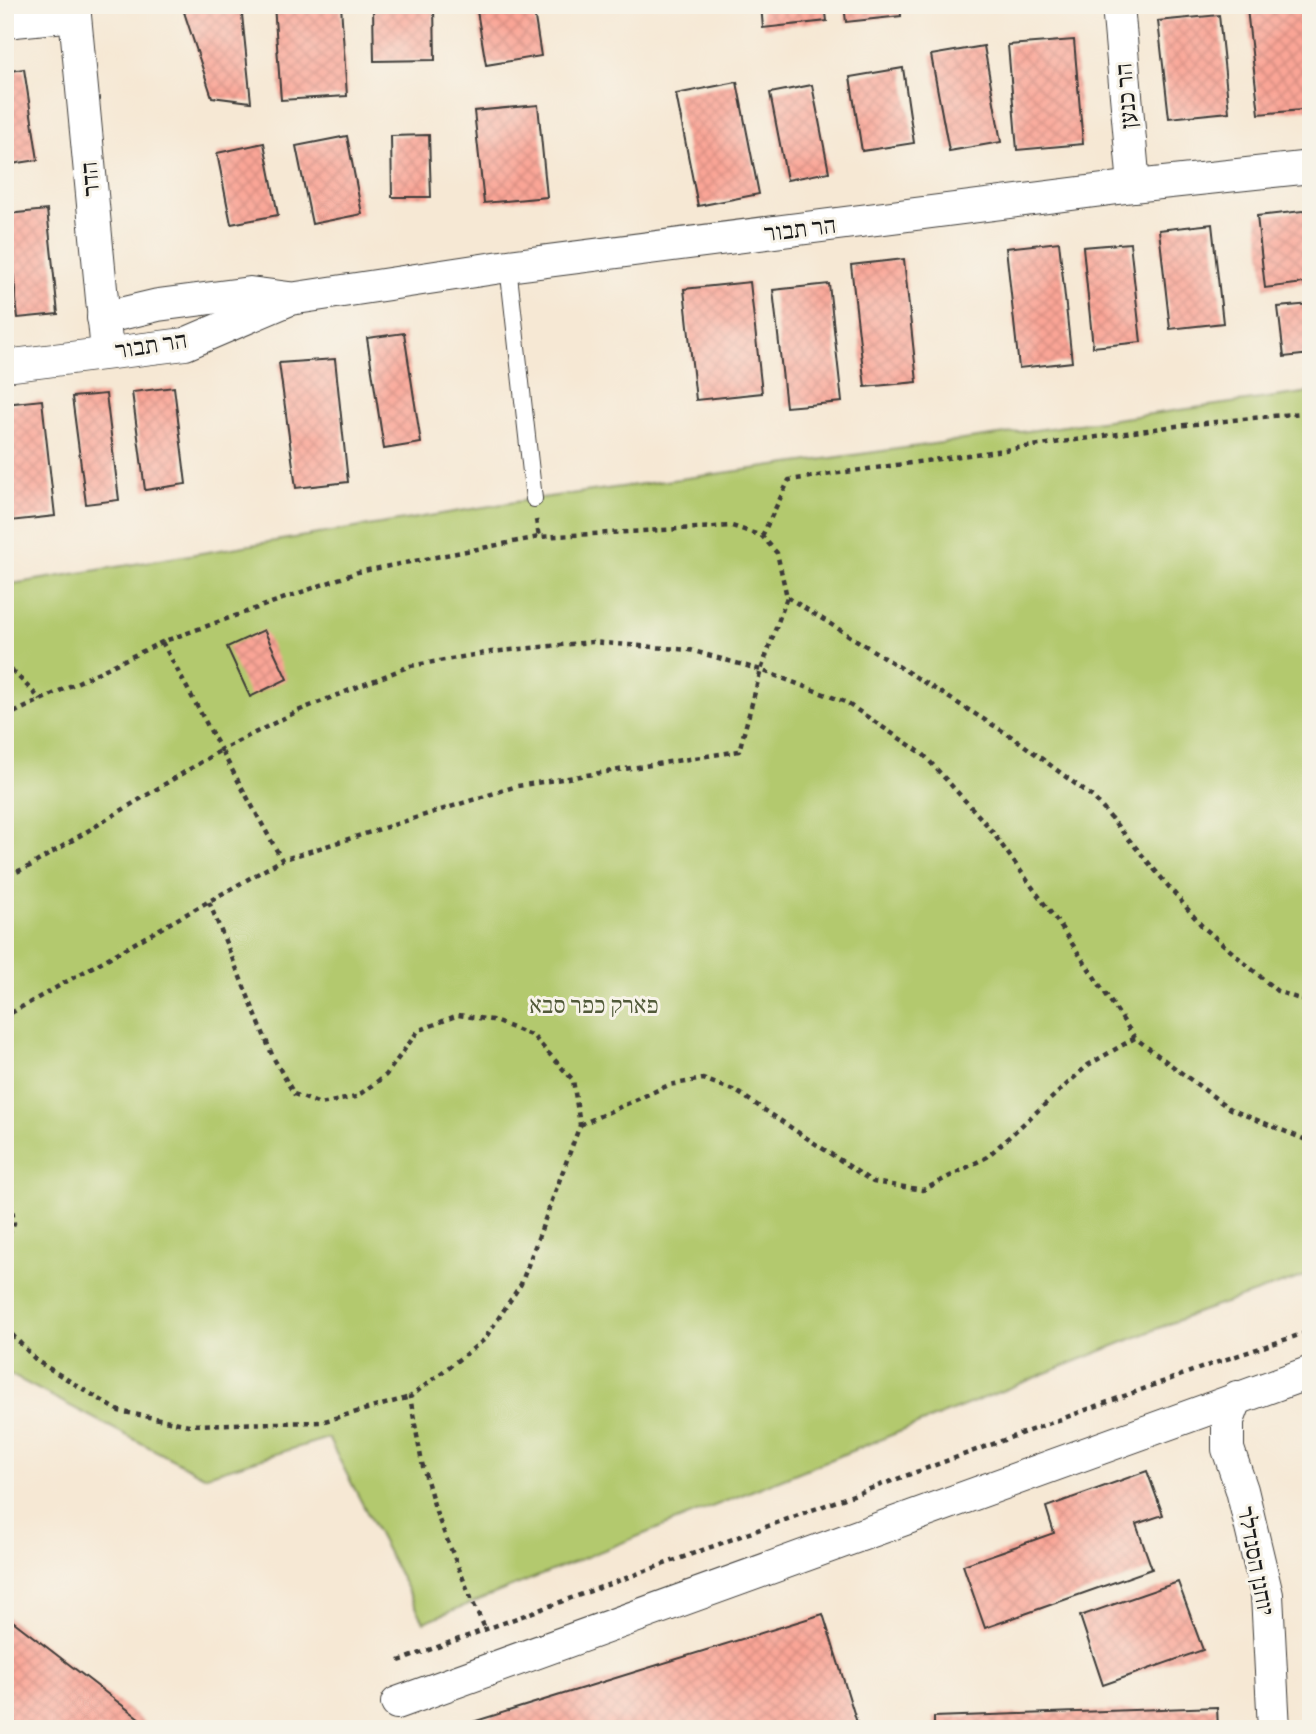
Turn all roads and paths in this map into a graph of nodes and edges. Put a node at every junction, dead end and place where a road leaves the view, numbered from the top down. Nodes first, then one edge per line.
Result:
1 (1118, 5) edge
2 (75, 10) edge
3 (5, 22) edge
4 (1311, 167) edge
5 (1134, 186) junction
6 (508, 267) junction
7 (290, 299) junction
8 (103, 318) junction
9 (107, 352) junction
10 (5, 366) edge
11 (1311, 412) edge
12 (534, 499) dead end
13 (762, 536) junction
14 (787, 597) junction
15 (162, 642) junction
16 (5, 663) edge
17 (761, 670) junction
18 (41, 700) junction
19 (5, 717) edge
20 (221, 750) junction
21 (282, 860) junction
22 (5, 877) edge
23 (209, 902) junction
24 (1311, 1003) edge
25 (5, 1008) edge
26 (11, 1013) junction
27 (5, 1022) edge
28 (1135, 1038) junction
29 (580, 1125) junction
30 (1311, 1142) edge
31 (5, 1152) edge
32 (5, 1244) edge
33 (5, 1327) edge
34 (1311, 1331) edge
35 (1311, 1372) edge
36 (410, 1397) junction
37 (1237, 1397) junction
38 (486, 1630) junction
39 (399, 1661) dead end
40 (397, 1703) dead end
41 (1274, 1729) edge

1 - 5 street, הר כנען
2 - 3 street
2 - 8 street, הדר
4 - 5 street, הר תבור
5 - 6 street, הר תבור
6 - 7 street, הר תבור
6 - 12 lane
7 - 8 street, הר תבור
7 - 9 street, הר תבור
8 - 9 street, הדר
9 - 10 street, הר תבור
11 - 13 path
13 - 14 path
13 - 15 path
14 - 17 path
14 - 24 path
15 - 18 path
15 - 20 path
16 - 18 path
17 - 20 path
17 - 21 path
17 - 28 path
18 - 19 path
20 - 21 path
20 - 22 path
21 - 23 path
23 - 26 path
23 - 29 path
25 - 26 path
26 - 27 path
28 - 29 path
28 - 30 path
29 - 36 path
31 - 32 path
33 - 36 path
34 - 38 path
35 - 37 street
36 - 38 path
37 - 40 street
37 - 41 street, יוחנן הסנדלר
38 - 39 path

